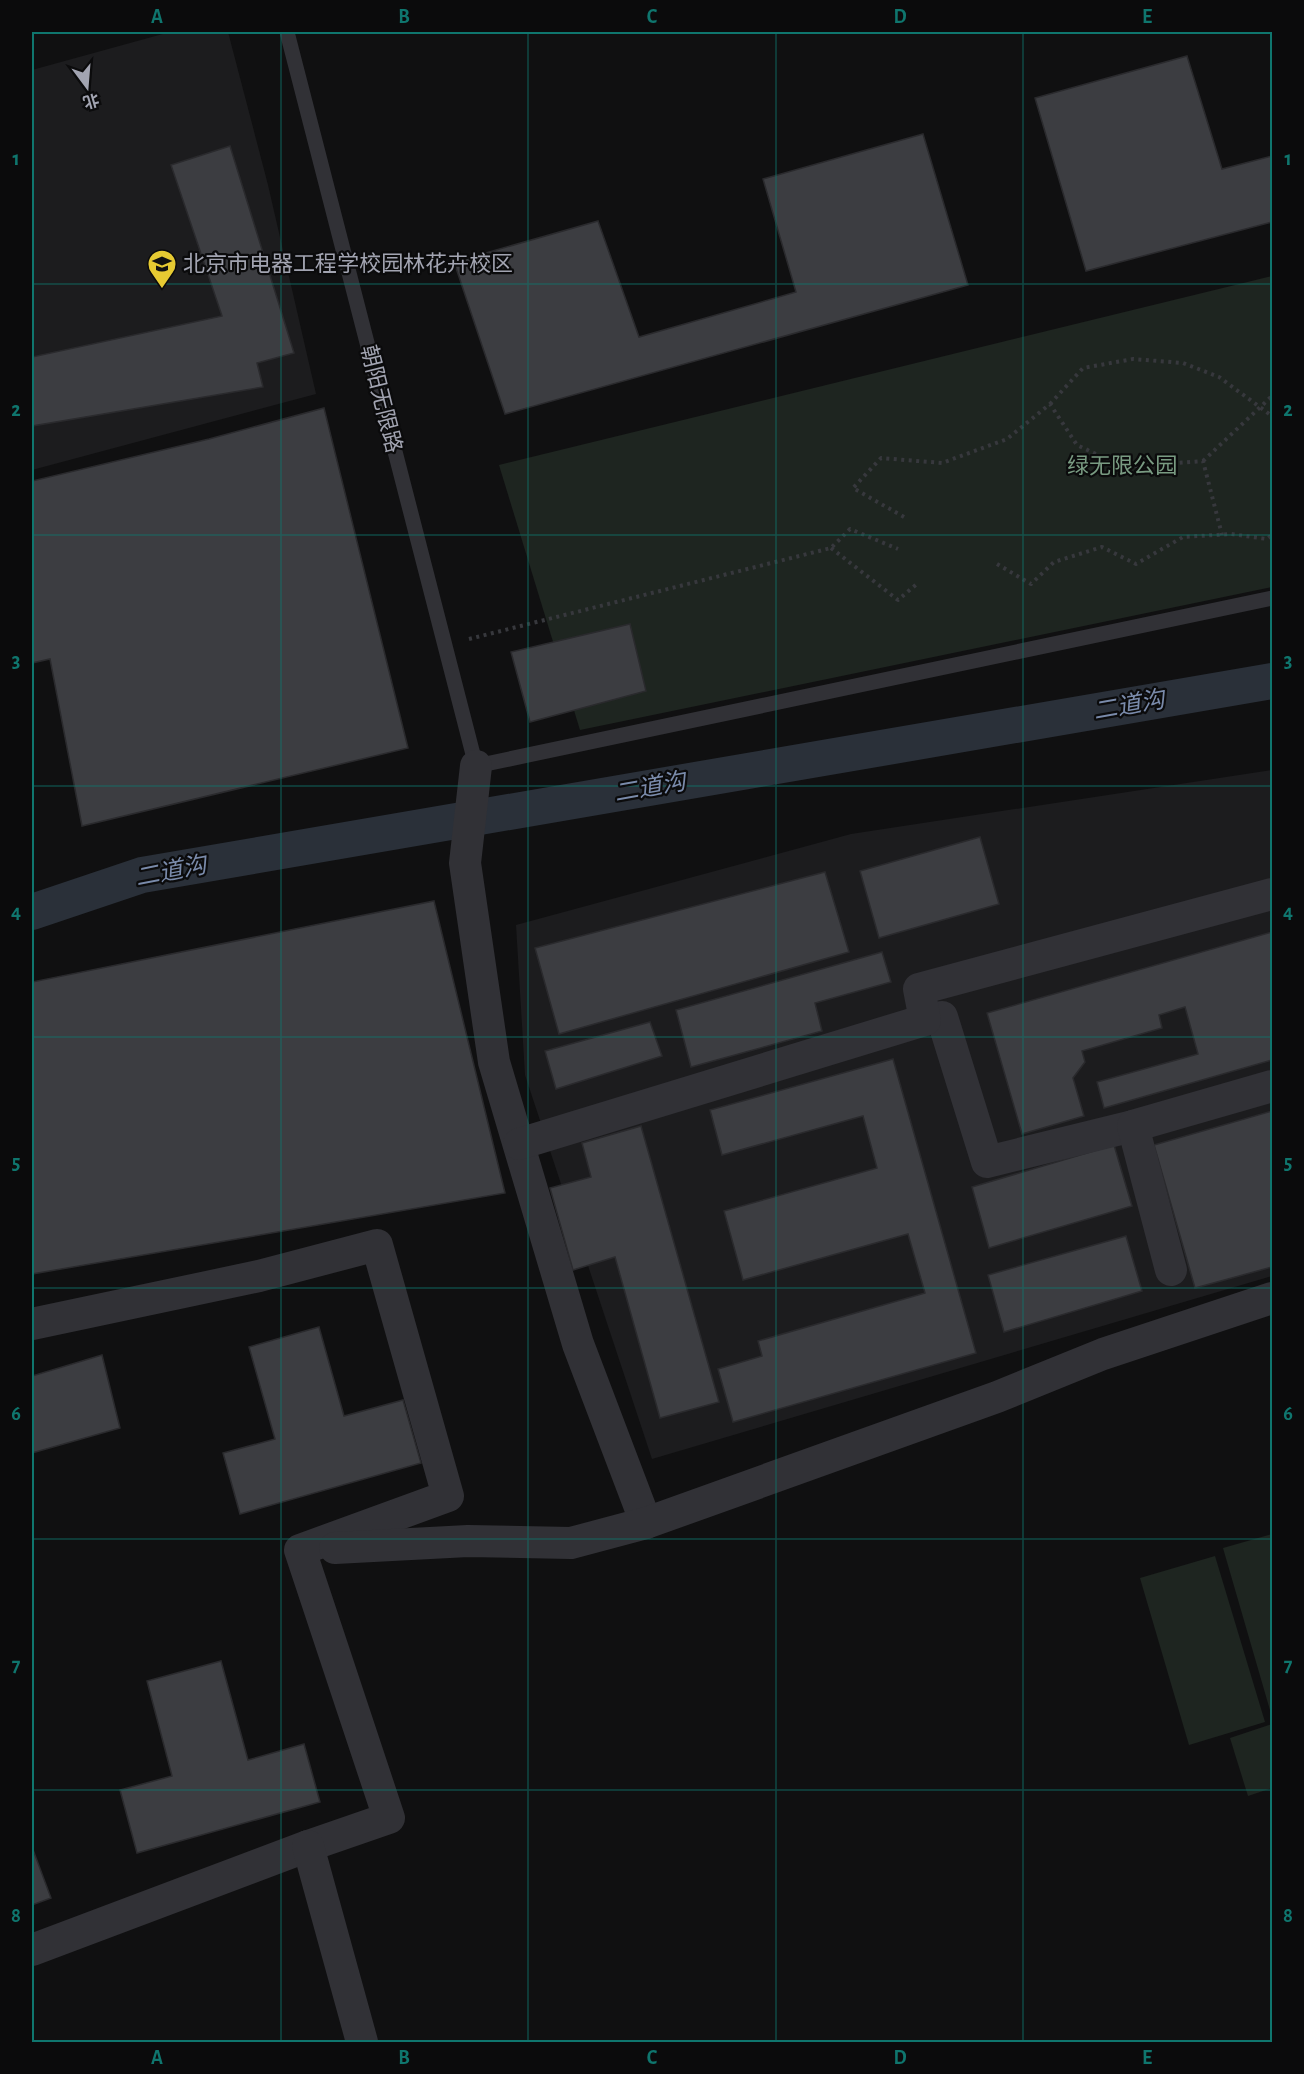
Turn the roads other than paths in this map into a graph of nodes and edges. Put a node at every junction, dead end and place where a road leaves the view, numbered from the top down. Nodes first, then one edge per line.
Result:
1 (287, 32) edge
2 (1272, 598) edge
3 (475, 767) junction
4 (1272, 894) edge
5 (925, 1020) junction
6 (1272, 1086) edge
7 (1133, 1126) junction
8 (519, 1144) junction
9 (1171, 1270) dead end
10 (1272, 1298) edge
11 (32, 1324) edge
12 (646, 1523) junction
13 (300, 1550) junction
14 (308, 1846) junction
15 (32, 1950) edge
16 (362, 2043) edge

1 - 3 lane, 朝阳无限路
2 - 3 lane
3 - 8 street
4 - 5 street
5 - 7 street
5 - 8 street
6 - 7 street
7 - 9 street
8 - 12 street
10 - 12 street
11 - 13 street
12 - 13 street
13 - 14 street
14 - 15 street
14 - 16 street

